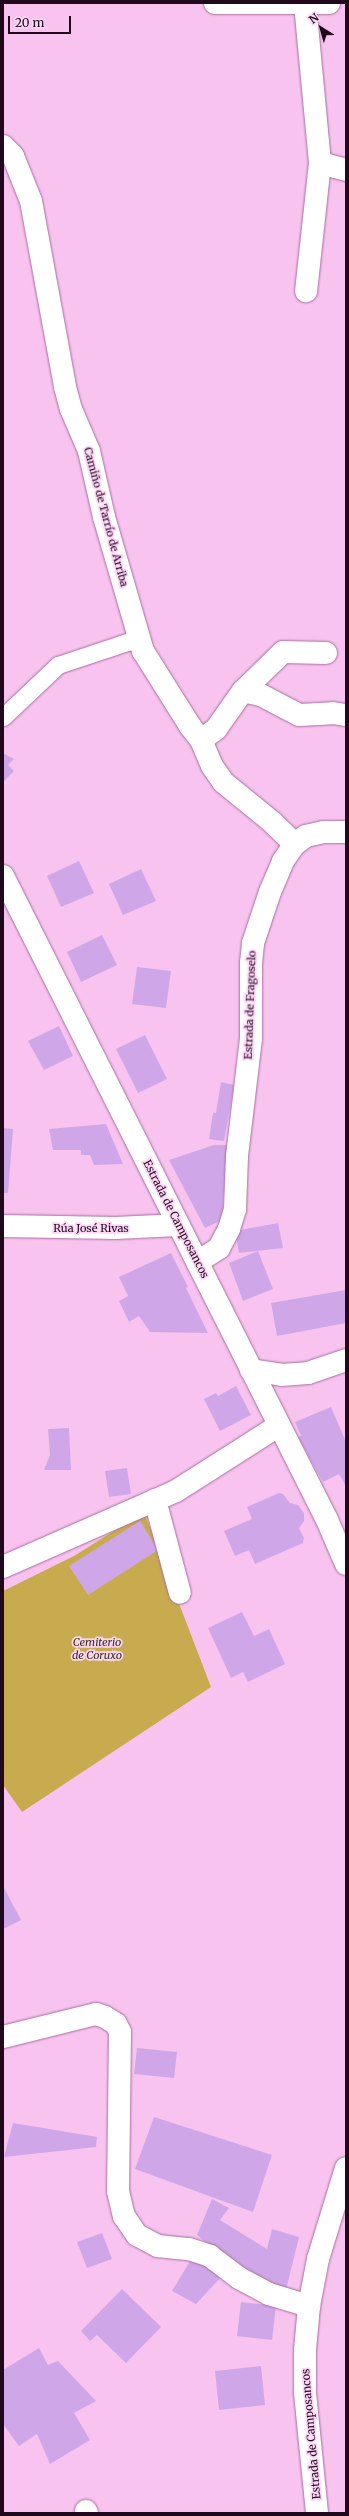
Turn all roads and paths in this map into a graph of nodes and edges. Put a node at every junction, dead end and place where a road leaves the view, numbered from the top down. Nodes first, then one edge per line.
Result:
1 (215, 3) edge
2 (329, 3) edge
3 (305, 4) edge
4 (3, 146) edge
5 (320, 164) junction
6 (346, 170) edge
7 (306, 291) dead end
8 (139, 638) junction
9 (326, 653) dead end
10 (242, 691) junction
11 (346, 715) edge
12 (3, 717) edge
13 (201, 740) junction
14 (346, 832) edge
15 (295, 844) junction
16 (3, 876) edge
17 (178, 1225) junction
18 (3, 1226) edge
19 (197, 1262) junction
20 (346, 1360) edge
21 (251, 1370) junction
22 (278, 1426) junction
23 (155, 1500) junction
24 (346, 1564) edge
25 (3, 1568) edge
26 (180, 1593) dead end
27 (3, 2037) edge
28 (346, 2168) edge
29 (309, 2306) junction
30 (318, 2513) edge

1 - 3 street
2 - 3 street
3 - 5 street
4 - 8 street, Camiño de Tarrío de Arriba
5 - 6 street
5 - 7 street
8 - 12 street
8 - 13 street, Camiño de Tarrío de Arriba
9 - 10 street
10 - 11 street
10 - 13 street
13 - 15 street, Camiño de Tarrío de Arriba
14 - 15 street, Estrada de Fragoselo
15 - 19 street, Estrada de Fragoselo
16 - 17 street, Estrada de Camposancos
17 - 18 street, Rúa José Rivas
17 - 19 street, Estrada de Camposancos
19 - 21 street, Estrada de Camposancos
20 - 21 street
21 - 22 street, Estrada de Camposancos
22 - 23 street
22 - 24 street, Estrada de Camposancos
23 - 25 street
23 - 26 street
27 - 29 street
28 - 29 street, Estrada de Camposancos
29 - 30 street, Estrada de Camposancos

